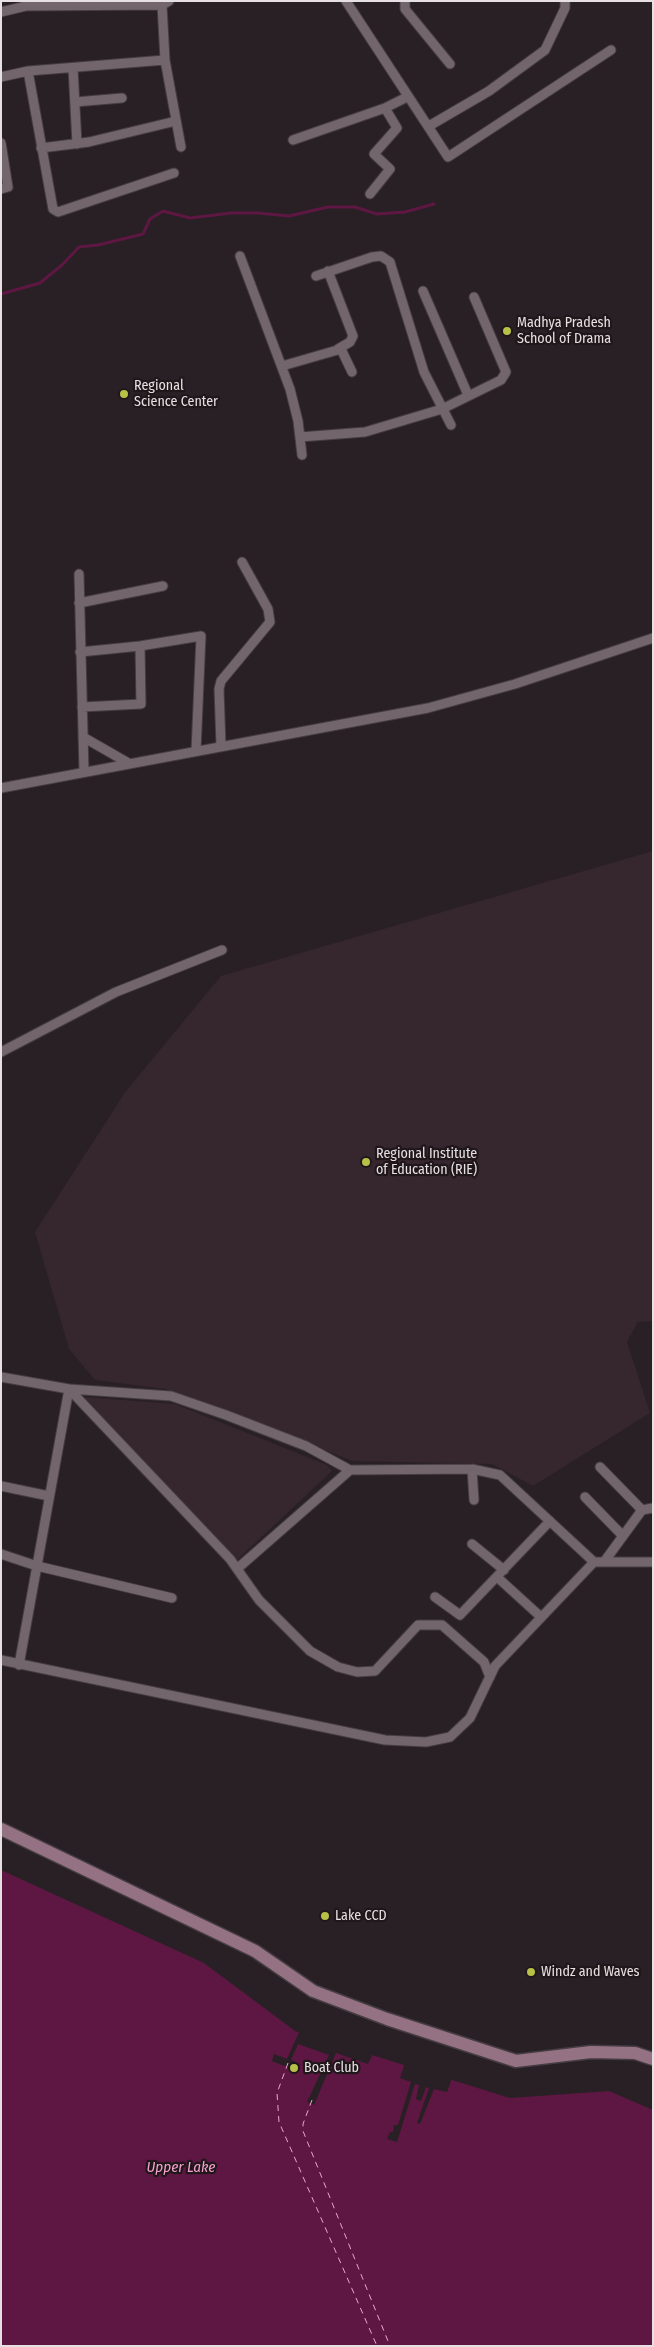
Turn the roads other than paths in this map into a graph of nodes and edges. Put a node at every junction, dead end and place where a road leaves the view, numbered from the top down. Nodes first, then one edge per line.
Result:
1 (346, 1) edge
2 (405, 1) edge
3 (565, 1) edge
4 (165, 3) edge
5 (25, 4) edge
6 (1, 12) edge
7 (611, 50) dead end
8 (165, 60) junction
9 (450, 64) dead end
10 (73, 68) junction
11 (28, 71) junction
12 (1, 77) edge
13 (407, 97) junction
14 (122, 98) dead end
15 (75, 102) junction
16 (385, 108) junction
17 (176, 121) junction
18 (430, 126) junction
19 (293, 140) dead end
20 (1, 143) edge
21 (78, 144) junction
22 (181, 147) dead end
23 (41, 148) junction
24 (3, 165) edge
25 (174, 174) dead end
26 (1, 189) edge
27 (370, 194) dead end
28 (240, 256) dead end
29 (328, 271) junction
30 (316, 276) dead end
31 (423, 291) dead end
32 (474, 297) dead end
33 (338, 349) junction
34 (282, 366) junction
35 (352, 372) dead end
36 (468, 395) junction
37 (442, 409) junction
38 (451, 425) dead end
39 (300, 437) junction
40 (302, 456) dead end
41 (242, 562) dead end
42 (78, 574) dead end
43 (163, 586) dead end
44 (79, 603) junction
45 (653, 638) edge
46 (140, 646) junction
47 (80, 652) junction
48 (82, 707) junction
49 (83, 737) junction
50 (221, 746) junction
51 (196, 750) junction
52 (130, 764) junction
53 (84, 772) junction
54 (1, 788) edge
55 (222, 950) dead end
56 (1, 1052) edge
57 (1, 1378) edge
58 (69, 1389) junction
59 (600, 1467) dead end
60 (472, 1469) junction
61 (350, 1470) junction
62 (1, 1486) edge
63 (50, 1496) junction
64 (584, 1497) dead end
65 (474, 1500) dead end
66 (653, 1508) edge
67 (642, 1510) junction
68 (550, 1521) junction
69 (623, 1536) junction
70 (472, 1544) dead end
71 (1, 1554) edge
72 (599, 1562) junction
73 (653, 1562) edge
74 (37, 1566) junction
75 (238, 1568) junction
76 (504, 1570) junction
77 (497, 1577) junction
78 (435, 1597) dead end
79 (172, 1598) dead end
80 (541, 1617) junction
81 (1, 1660) edge
82 (19, 1665) junction
83 (490, 1677) junction
84 (1, 1829) edge
85 (653, 2059) edge

1 - 13 street
2 - 9 street
3 - 18 street
4 - 5 street
4 - 8 street
5 - 6 street
7 - 18 street
8 - 10 street
8 - 17 street
10 - 11 street
10 - 15 street
11 - 12 street
11 - 23 street
13 - 16 street
13 - 18 street
14 - 15 street
15 - 21 street
16 - 19 street
16 - 27 street
17 - 21 street
17 - 22 street
20 - 24 street
21 - 23 street
23 - 25 street
24 - 26 street
28 - 34 street
29 - 30 street
29 - 33 street
29 - 37 street
31 - 36 street
32 - 36 street
33 - 34 street
33 - 35 street
34 - 39 street
36 - 37 street
37 - 38 street
37 - 39 street
39 - 40 street
41 - 50 street
42 - 44 street
43 - 44 street
44 - 47 street
45 - 50 street
46 - 47 street
46 - 48 street
46 - 51 street
47 - 48 street
48 - 49 street
49 - 52 street
49 - 53 street
50 - 51 street
51 - 52 street
52 - 53 street
53 - 54 street
55 - 56 street
57 - 58 street
58 - 61 street
58 - 63 street
58 - 75 street
59 - 67 street
60 - 61 street
60 - 65 street
60 - 68 street
61 - 75 street
62 - 63 street
63 - 74 street
64 - 69 street
66 - 67 street
67 - 69 street
68 - 72 street
68 - 76 street
69 - 72 street
70 - 76 street
71 - 74 street
72 - 73 street
72 - 80 street
74 - 79 street
74 - 82 street
75 - 83 street
76 - 77 street
77 - 78 street
77 - 80 street
80 - 83 street
81 - 82 street
82 - 83 street
84 - 85 street

